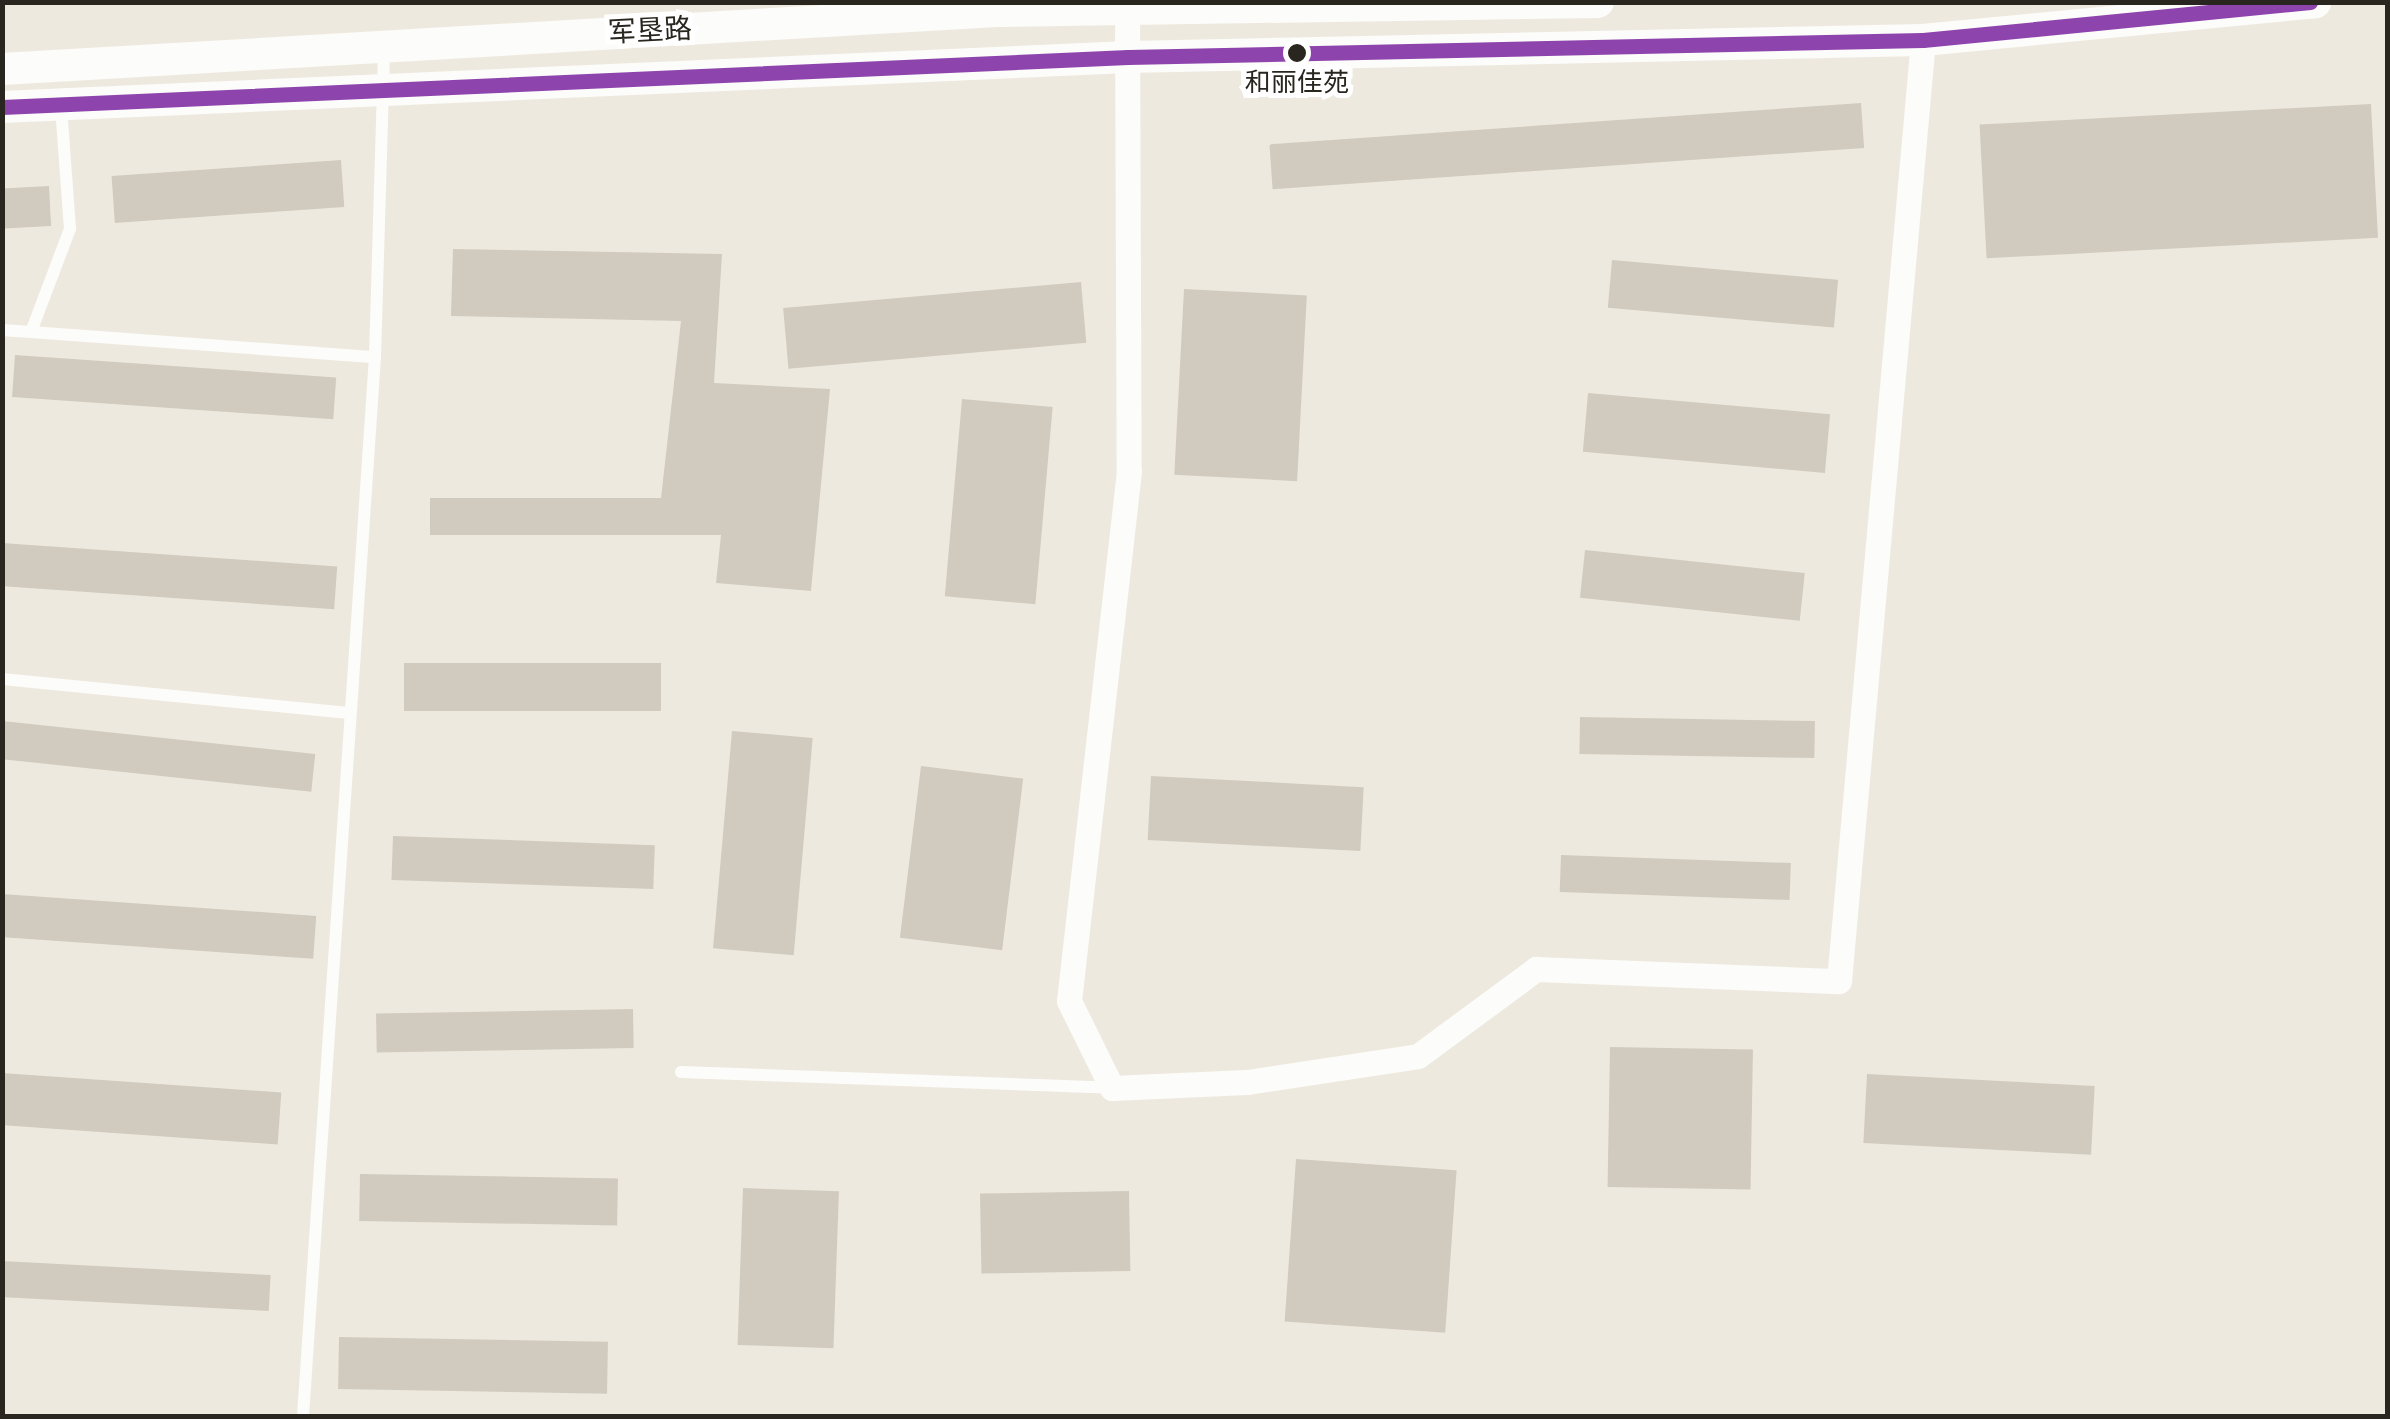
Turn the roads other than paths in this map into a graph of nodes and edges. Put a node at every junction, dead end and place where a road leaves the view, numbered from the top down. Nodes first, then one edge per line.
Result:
1 (1598, 2) edge
2 (2316, 2) edge
3 (1128, 8) edge
4 (1923, 40) junction
5 (384, 48) junction
6 (1128, 58) junction
7 (2, 69) edge
8 (388, 86) junction
9 (61, 105) junction
10 (2, 107) edge
11 (2, 330) edge
12 (31, 332) junction
13 (376, 357) junction
14 (2, 679) edge
15 (346, 713) junction
16 (681, 1072) dead end
17 (1112, 1088) junction
18 (303, 1416) edge

1 - 3 street, 军垦路
2 - 4 street, 军垦路
3 - 5 street, 军垦路
3 - 6 street
4 - 6 street, 军垦路
4 - 17 street
5 - 7 street, 军垦路
5 - 8 lane
6 - 8 street, 军垦路
6 - 17 street
8 - 9 street, 军垦路
8 - 13 lane
9 - 10 street, 军垦路
9 - 12 lane
11 - 12 lane
12 - 13 lane
13 - 15 lane
14 - 15 lane
15 - 18 lane
16 - 17 lane

